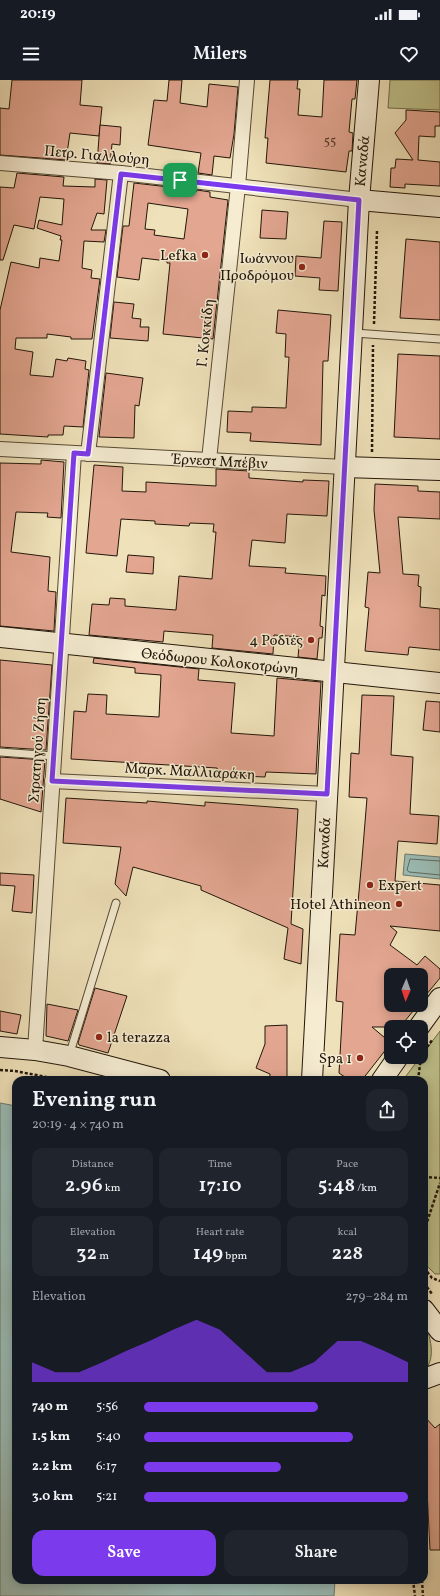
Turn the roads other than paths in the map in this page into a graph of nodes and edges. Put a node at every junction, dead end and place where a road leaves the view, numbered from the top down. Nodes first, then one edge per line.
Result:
1 (247, 80) edge
2 (369, 80) edge
3 (0, 163) edge
4 (121, 174) junction
5 (238, 186) junction
6 (359, 200) junction
7 (440, 207) edge
8 (352, 333) junction
9 (440, 339) edge
10 (0, 449) edge
11 (74, 453) junction
12 (88, 454) junction
13 (209, 460) junction
14 (344, 467) junction
15 (440, 470) edge
16 (0, 637) edge
17 (61, 644) junction
18 (333, 672) junction
19 (440, 683) edge
20 (0, 752) edge
21 (54, 756) junction
22 (52, 781) junction
23 (327, 794) junction
24 (116, 903) dead end
25 (440, 998) edge
26 (428, 1031) edge
27 (0, 1047) edge
28 (35, 1050) junction
29 (69, 1056) junction
30 (393, 1064) edge
31 (145, 1076) edge
32 (312, 1076) edge
33 (385, 1076) edge
34 (428, 1315) edge
35 (440, 1331) edge
36 (440, 1373) edge
37 (428, 1378) edge

1 - 5 street, Γ. Κοκκίδη
2 - 6 street, Καναδά
3 - 4 street, Πετρ. Γιαλλούρη
4 - 5 street, Πετρ. Γιαλλούρη
4 - 12 street
5 - 6 street, Πετρ. Γιαλλούρη
5 - 13 street, Γ. Κοκκίδη
6 - 7 street
6 - 8 street, Καναδά
8 - 9 lane
8 - 14 street, Καναδά
10 - 11 street, Έρνεστ Μπέβιν
11 - 12 street, Έρνεστ Μπέβιν
11 - 17 street, Στρατηγού Ζήση
12 - 13 street, Έρνεστ Μπέβιν
13 - 14 street, Έρνεστ Μπέβιν
14 - 15 street, Έρνεστ Μπέβιν
14 - 18 street, Καναδά
16 - 17 street, Θεόδωρου Κολοκοτρώνη
17 - 18 street, Θεόδωρου Κολοκοτρώνη
17 - 21 street, Στρατηγού Ζήση
18 - 19 street, Θεόδωρου Κολοκοτρώνη
18 - 23 street, Καναδά
20 - 21 lane
21 - 22 street, Στρατηγού Ζήση
22 - 23 street, Μαρκ. Μαλλιαράκη
22 - 28 street, Στρατηγού Ζήση
23 - 32 street, Καναδά
24 - 29 lane
25 - 26 street
27 - 28 street
28 - 29 street
29 - 31 street
30 - 33 street
34 - 35 street
36 - 37 street

